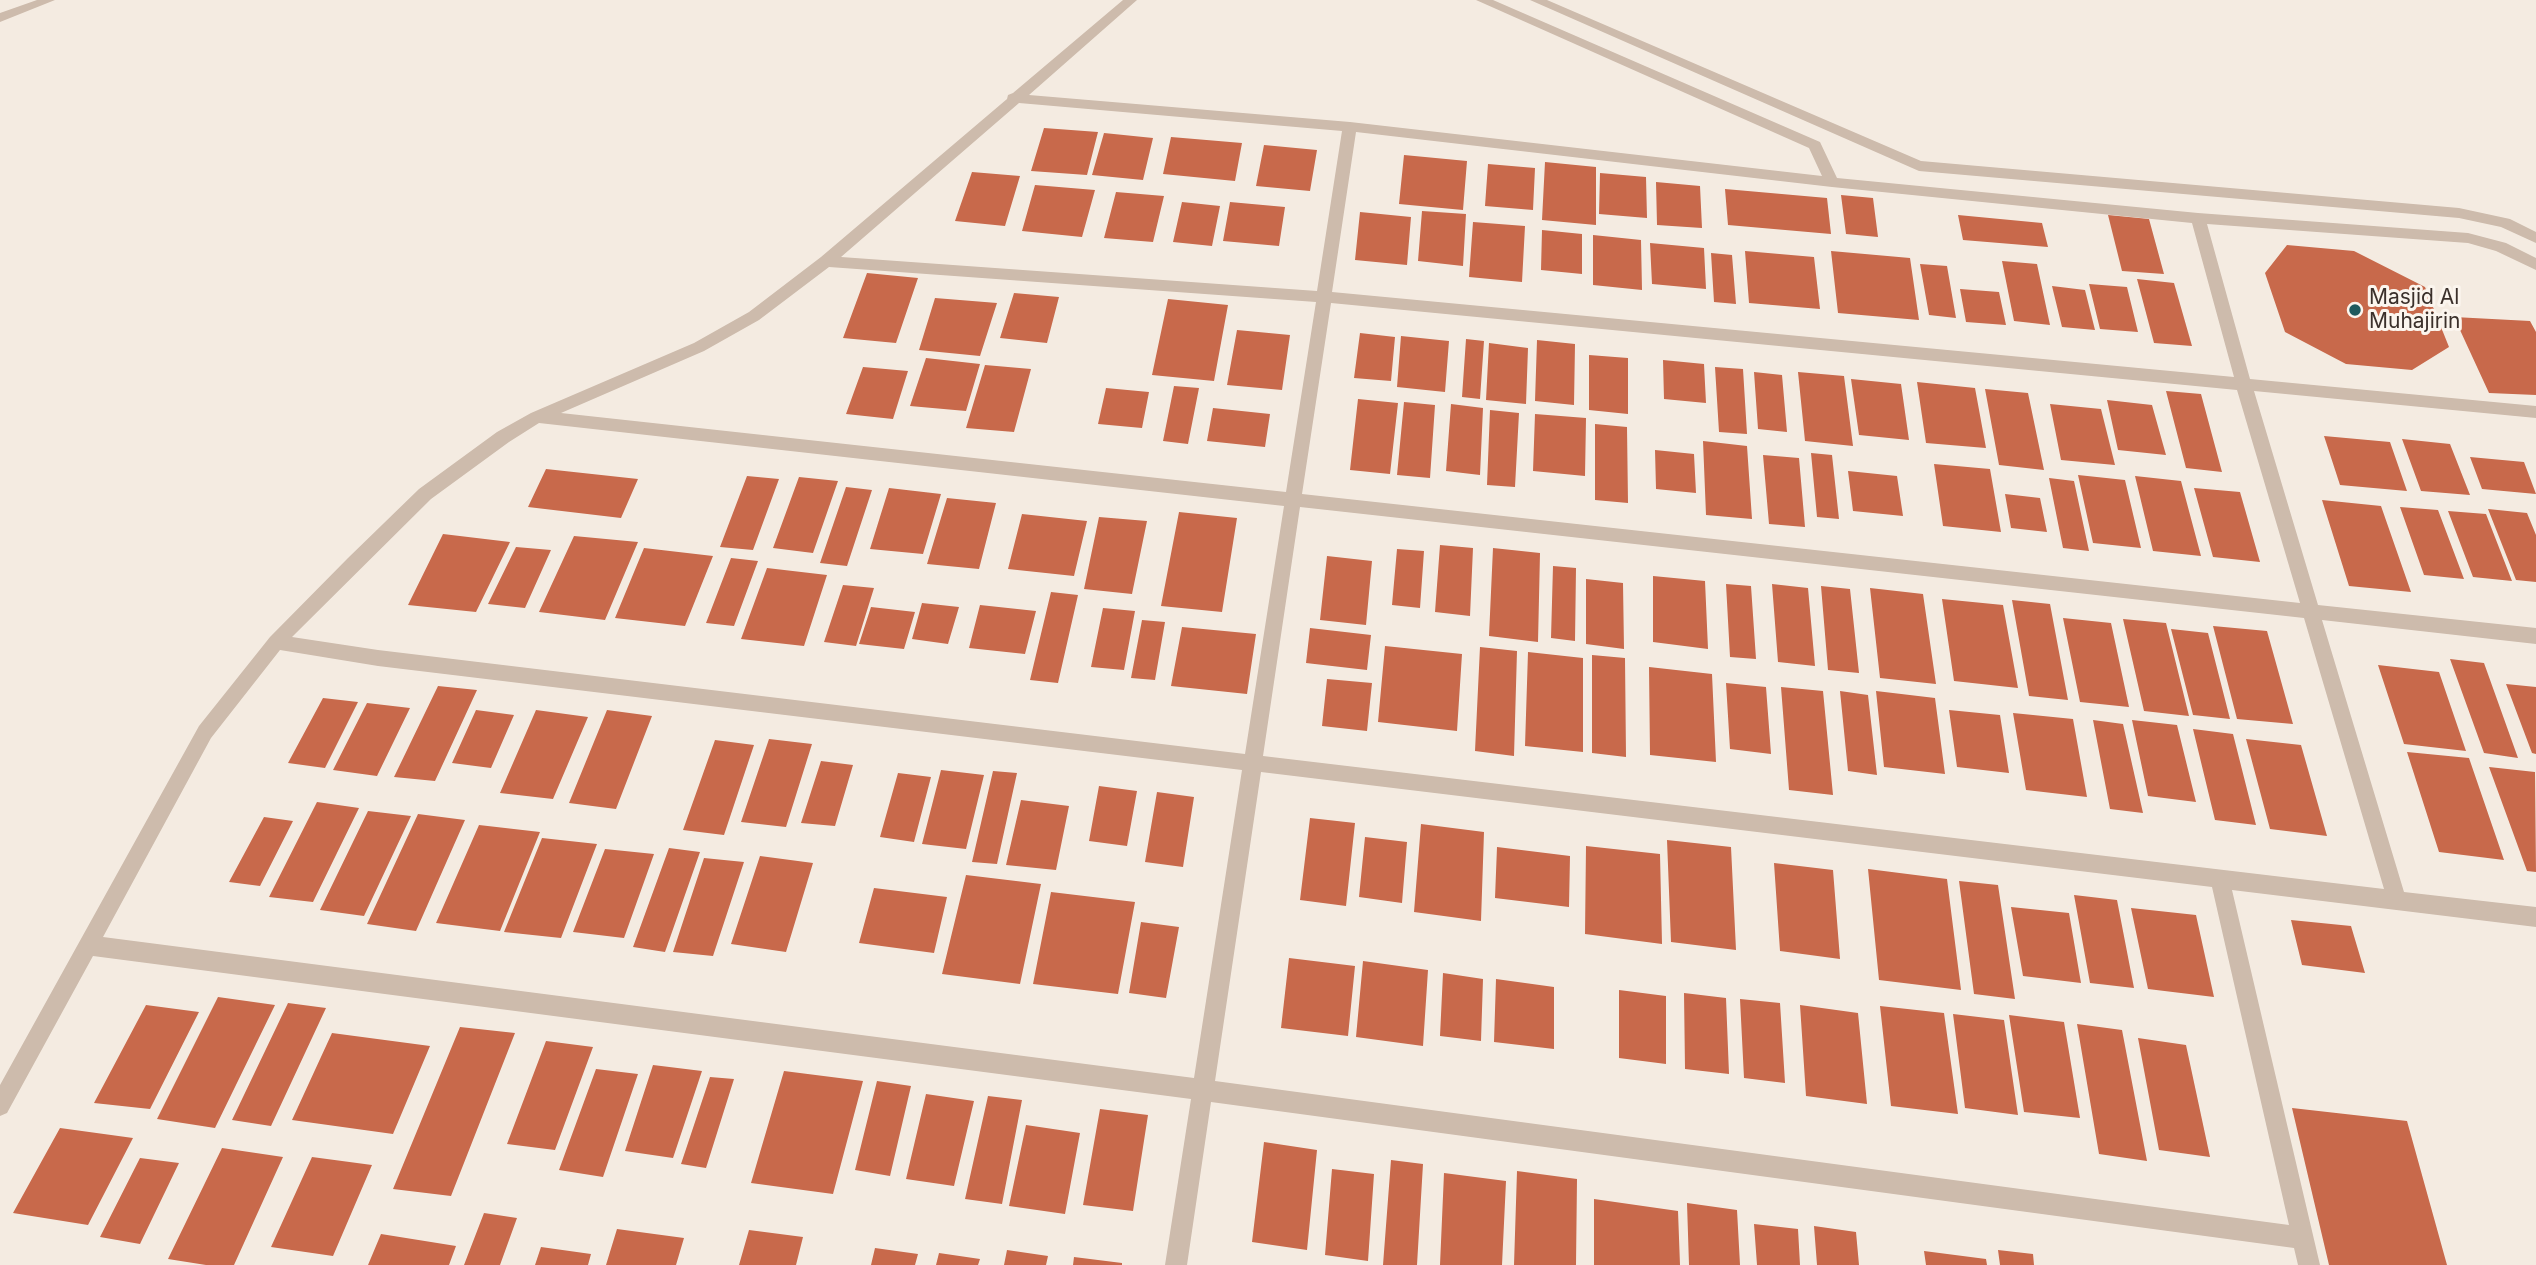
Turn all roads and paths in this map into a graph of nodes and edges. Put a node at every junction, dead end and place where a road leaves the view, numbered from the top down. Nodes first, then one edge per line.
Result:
1 (49, 0) edge
2 (1131, 0) edge
3 (1482, 0) edge
4 (1536, 0) edge
5 (0, 19) edge
6 (1013, 98) junction
7 (1350, 127) junction
8 (1832, 182) junction
9 (2198, 218) junction
10 (2536, 238) edge
11 (826, 261) junction
12 (2536, 265) edge
13 (1324, 297) junction
14 (2245, 383) junction
15 (2536, 412) edge
16 (537, 417) junction
17 (1293, 502) junction
18 (2312, 611) junction
19 (2536, 636) edge
20 (276, 642) junction
21 (1252, 764) junction
22 (2220, 879) junction
23 (2397, 901) junction
24 (2536, 917) edge
25 (87, 945) junction
26 (1203, 1090) junction
27 (0, 1106) edge
28 (2302, 1238) junction
29 (1176, 1265) edge
30 (2309, 1265) edge

1 - 5 street
2 - 6 street
3 - 8 street
4 - 10 street
6 - 7 street
6 - 11 street
7 - 8 street
7 - 13 street
8 - 9 street
9 - 12 street
9 - 14 street
11 - 13 street
11 - 16 street
13 - 14 street
13 - 17 street
14 - 15 street
14 - 18 street
16 - 17 street
16 - 20 street
17 - 18 street
17 - 21 street
18 - 19 street
18 - 23 street
20 - 21 street
20 - 25 street
21 - 22 street
21 - 26 street
22 - 23 street
22 - 28 street
23 - 24 street
25 - 26 street
25 - 27 street
26 - 28 street
26 - 29 street
28 - 30 street

